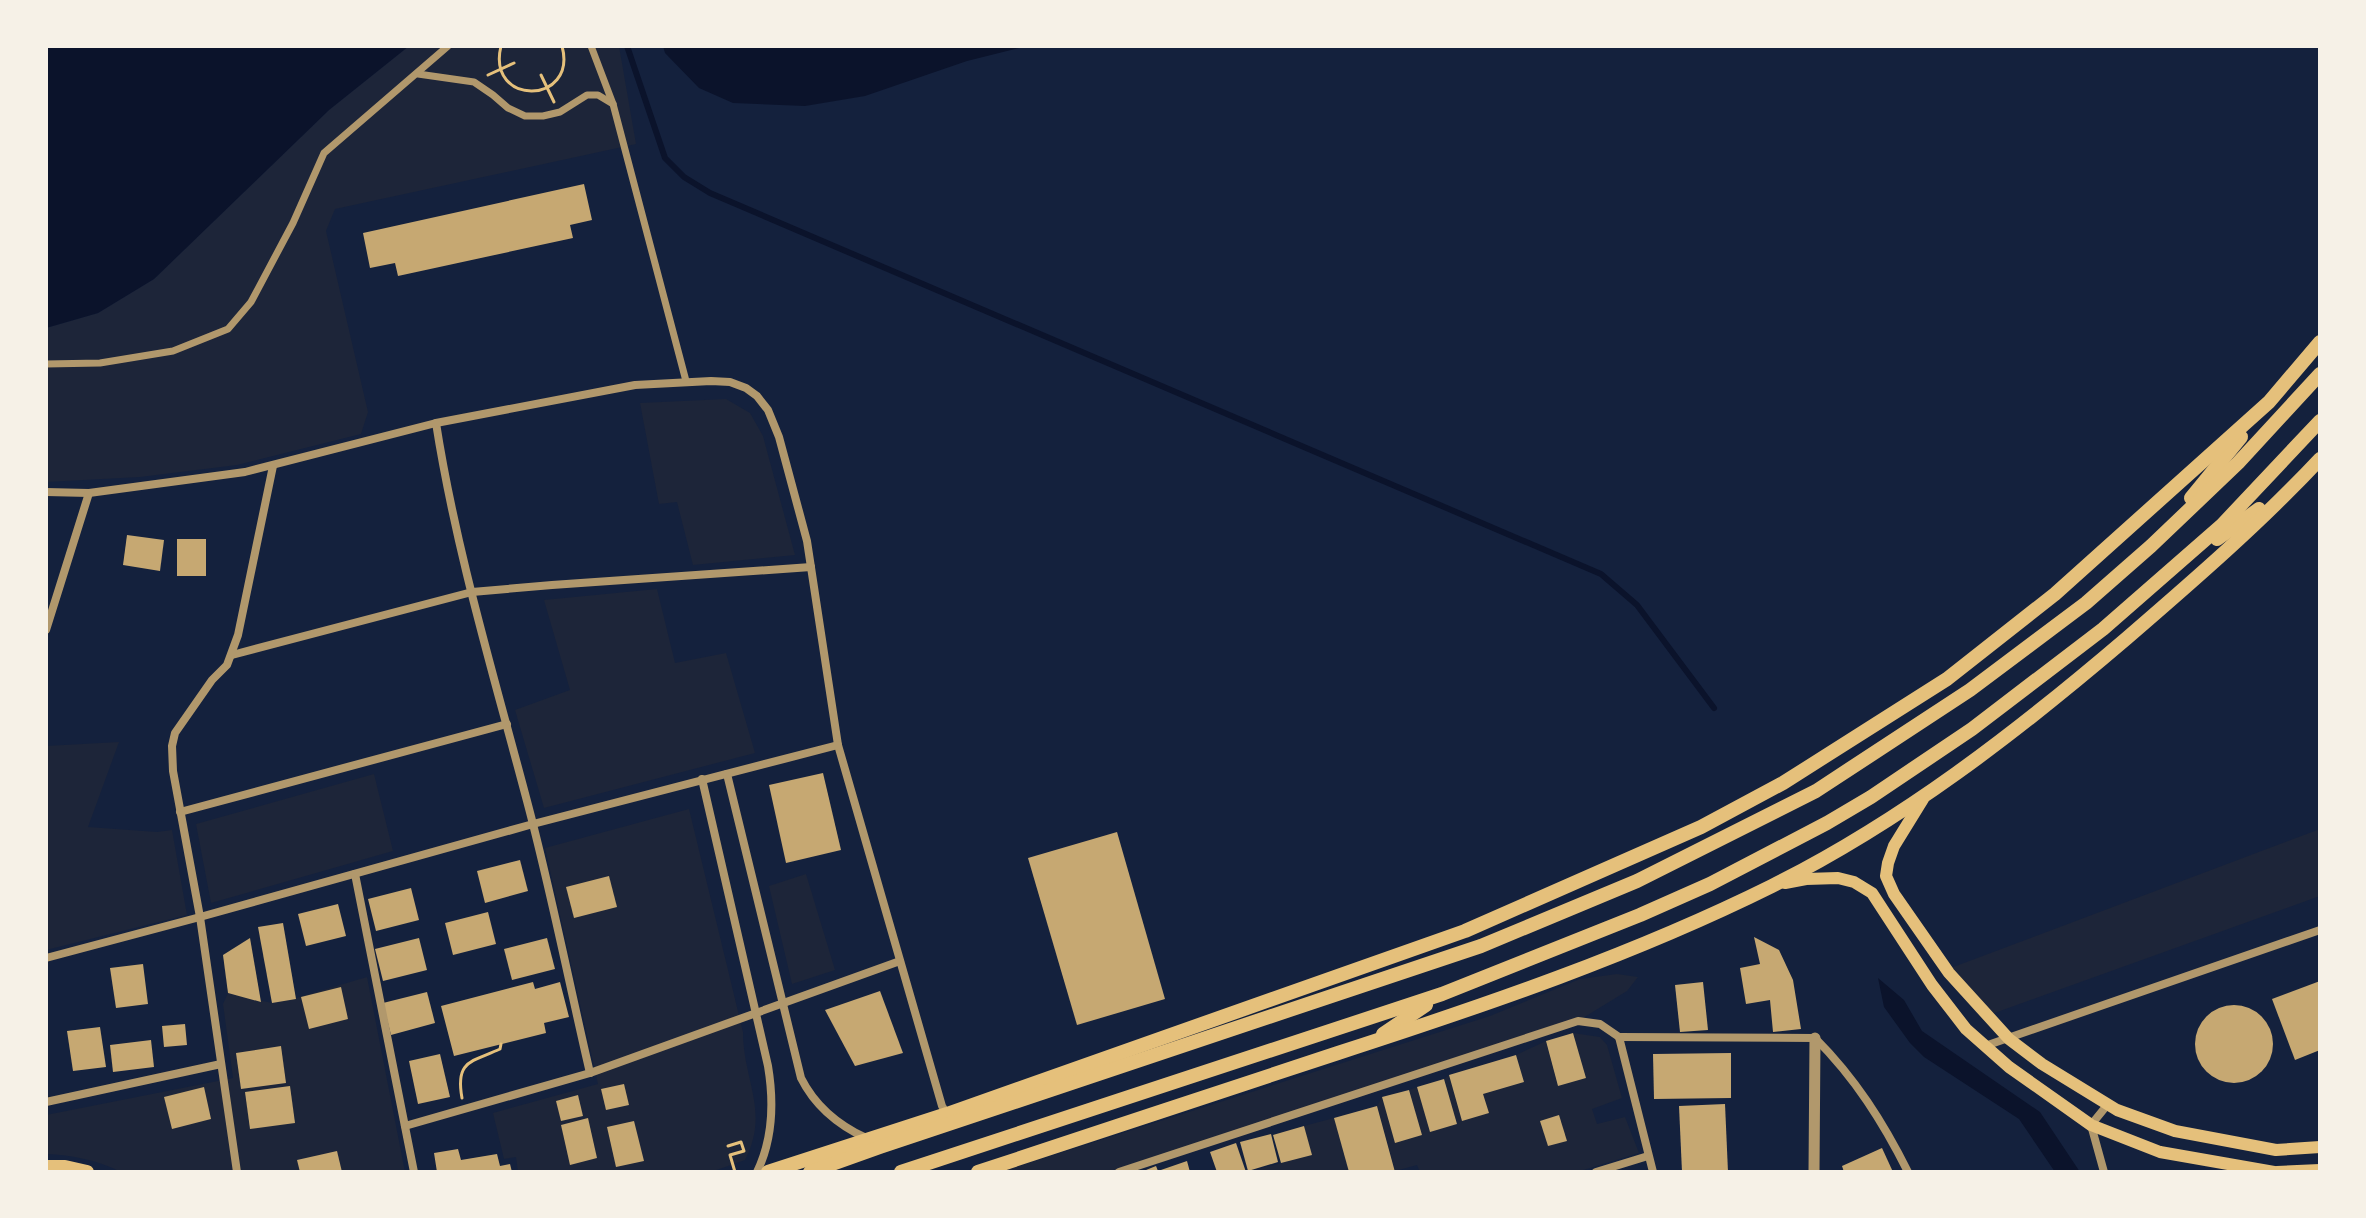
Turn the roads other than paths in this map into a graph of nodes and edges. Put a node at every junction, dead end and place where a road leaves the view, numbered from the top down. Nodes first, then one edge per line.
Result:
1 (448, 46) edge
2 (591, 46) edge
3 (418, 74) junction
4 (613, 104) junction
5 (2320, 342) edge
6 (46, 364) edge
7 (2320, 374) edge
8 (686, 381) junction
9 (2269, 402) junction
10 (2320, 421) edge
11 (436, 423) junction
12 (2320, 459) edge
13 (273, 466) junction
14 (2298, 483) junction
15 (46, 492) edge
16 (89, 493) junction
17 (2151, 546) junction
18 (811, 567) junction
19 (2174, 568) junction
20 (472, 592) junction
21 (46, 630) edge
22 (232, 655) junction
23 (507, 724) junction
24 (838, 745) junction
25 (727, 774) junction
26 (702, 779) junction
27 (1928, 792) junction
28 (180, 812) junction
29 (533, 824) junction
30 (355, 874) junction
31 (1774, 885) junction
32 (200, 917) junction
33 (2320, 930) edge
34 (46, 958) edge
35 (900, 961) junction
36 (1442, 994) junction
37 (782, 1003) junction
38 (755, 1012) junction
39 (1619, 1037) junction
40 (1815, 1038) junction
41 (2009, 1039) junction
42 (1370, 1043) junction
43 (1985, 1046) junction
44 (221, 1064) junction
45 (590, 1073) junction
46 (46, 1102) edge
47 (2108, 1104) junction
48 (947, 1114) junction
49 (2091, 1125) junction
50 (405, 1126) junction
51 (867, 1139) junction
52 (2320, 1147) edge
53 (1648, 1156) junction
54 (46, 1167) edge
55 (2312, 1171) edge
56 (87, 1172) edge
57 (237, 1172) edge
58 (414, 1172) edge
59 (757, 1172) edge
60 (768, 1172) edge
61 (810, 1172) edge
62 (901, 1172) edge
63 (978, 1172) edge
64 (1119, 1172) edge
65 (1596, 1172) edge
66 (1653, 1172) edge
67 (1814, 1172) edge
68 (1908, 1172) edge
69 (2104, 1172) edge
70 (2275, 1172) edge

1 - 3 street
2 - 4 street
3 - 4 street
3 - 6 street
4 - 8 street
5 - 9 highway
7 - 17 highway
8 - 11 street
8 - 18 street
9 - 17 highway
9 - 48 highway
10 - 19 highway
11 - 13 street
11 - 20 street
12 - 14 highway
13 - 16 street
13 - 22 street
14 - 19 highway
14 - 27 highway
15 - 16 street
16 - 21 street
17 - 61 highway
18 - 20 street
18 - 24 street
19 - 36 highway
20 - 22 street
20 - 23 street
22 - 28 street
23 - 28 street
23 - 29 street
24 - 25 street
24 - 35 street
25 - 26 street
25 - 37 street
26 - 29 street
26 - 38 street
27 - 31 highway
27 - 41 main road
28 - 32 street
29 - 30 street
29 - 45 street
30 - 32 street
30 - 50 street
31 - 42 highway
31 - 43 main road
32 - 34 street
32 - 44 street
33 - 41 street
35 - 37 street
35 - 48 street
36 - 42 highway
36 - 62 highway
37 - 38 street
37 - 51 street
38 - 45 street
38 - 59 street
39 - 40 street
39 - 53 street
39 - 64 street
40 - 67 street
40 - 68 street
41 - 43 street
41 - 47 main road
42 - 63 highway
43 - 49 main road
44 - 46 street
44 - 57 street
45 - 50 street
47 - 49 street
47 - 52 main road
48 - 51 highway
49 - 69 street
49 - 70 main road
50 - 58 street
51 - 60 highway
53 - 65 street
53 - 66 street
54 - 56 highway
55 - 70 main road

